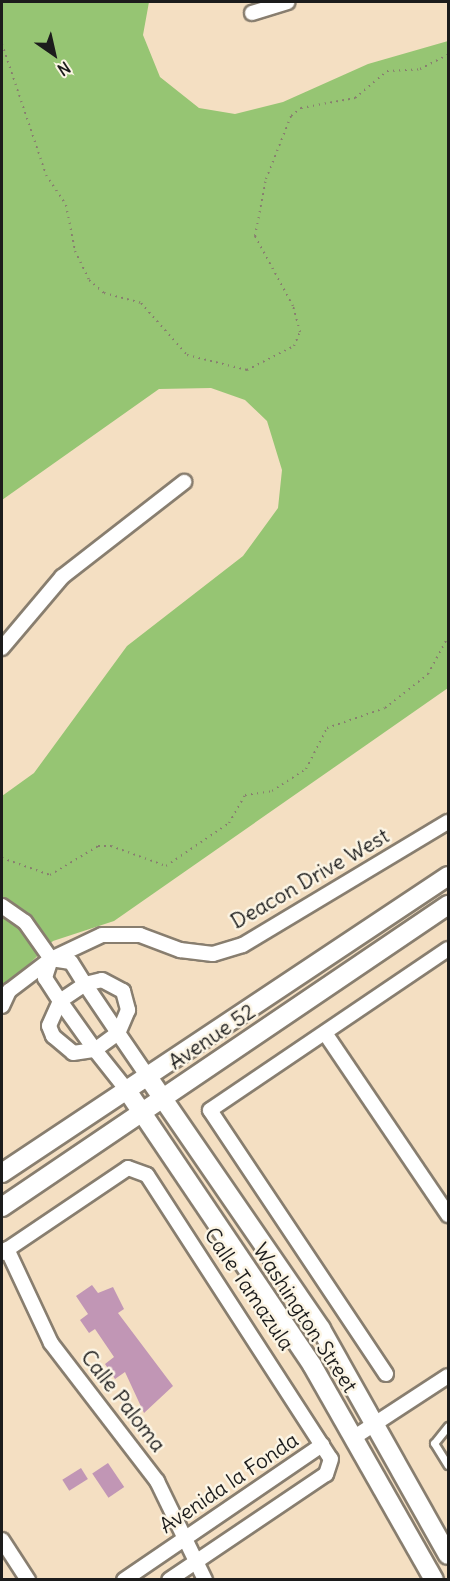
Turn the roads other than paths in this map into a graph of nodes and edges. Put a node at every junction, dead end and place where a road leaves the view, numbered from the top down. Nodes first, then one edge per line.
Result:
1 (287, 2) edge
2 (252, 13) dead end
3 (184, 482) dead end
4 (2, 648) edge
5 (448, 822) edge
6 (448, 876) edge
7 (448, 905) edge
8 (2, 906) edge
9 (446, 957) edge
10 (51, 959) junction
11 (85, 984) junction
12 (60, 1001) junction
13 (2, 1006) edge
14 (118, 1033) junction
15 (325, 1033) junction
16 (94, 1050) junction
17 (146, 1074) junction
18 (126, 1089) junction
19 (162, 1100) junction
20 (143, 1114) junction
21 (2, 1173) edge
22 (2, 1207) edge
23 (448, 1215) edge
24 (4, 1251) edge
25 (386, 1374) dead end
26 (448, 1376) edge
27 (377, 1423) junction
28 (448, 1426) edge
29 (353, 1438) junction
30 (322, 1445) junction
31 (448, 1465) edge
32 (187, 1538) junction
33 (2, 1540) edge
34 (448, 1555) edge
35 (197, 1560) junction
36 (28, 1580) edge
37 (124, 1580) edge
38 (168, 1580) edge
39 (205, 1580) edge
40 (434, 1580) edge

1 - 2 street
3 - 4 street
5 - 10 street, Deacon Drive West
6 - 17 main road, Avenue 52
7 - 19 main road, Avenue 52
8 - 10 street
9 - 15 street
10 - 11 street
10 - 12 street
10 - 13 street, Deacon Drive West
11 - 12 street
11 - 14 street
11 - 14 street
12 - 16 street
12 - 16 street
14 - 16 street
14 - 17 street
15 - 23 street
15 - 25 street
16 - 18 street
17 - 18 main road, Avenue 52
17 - 19 main road, Washington Street
18 - 20 main road, Washington Street
18 - 21 main road, Avenue 52
19 - 20 main road, Avenue 52
19 - 27 main road, Washington Street
20 - 22 main road, Avenue 52
20 - 29 main road, Washington Street
24 - 30 street, Calle Tamazula
24 - 32 street, Calle Paloma
26 - 27 street
27 - 29 street
27 - 34 main road, Washington Street
28 - 31 lane
29 - 40 main road, Washington Street
30 - 32 street, Avenida la Fonda
30 - 35 street, Avenida la Fonda
32 - 35 street, Calle Paloma
32 - 37 street, Avenida la Fonda
33 - 36 street
35 - 38 street, Avenida la Fonda
35 - 39 street, Calle Paloma

